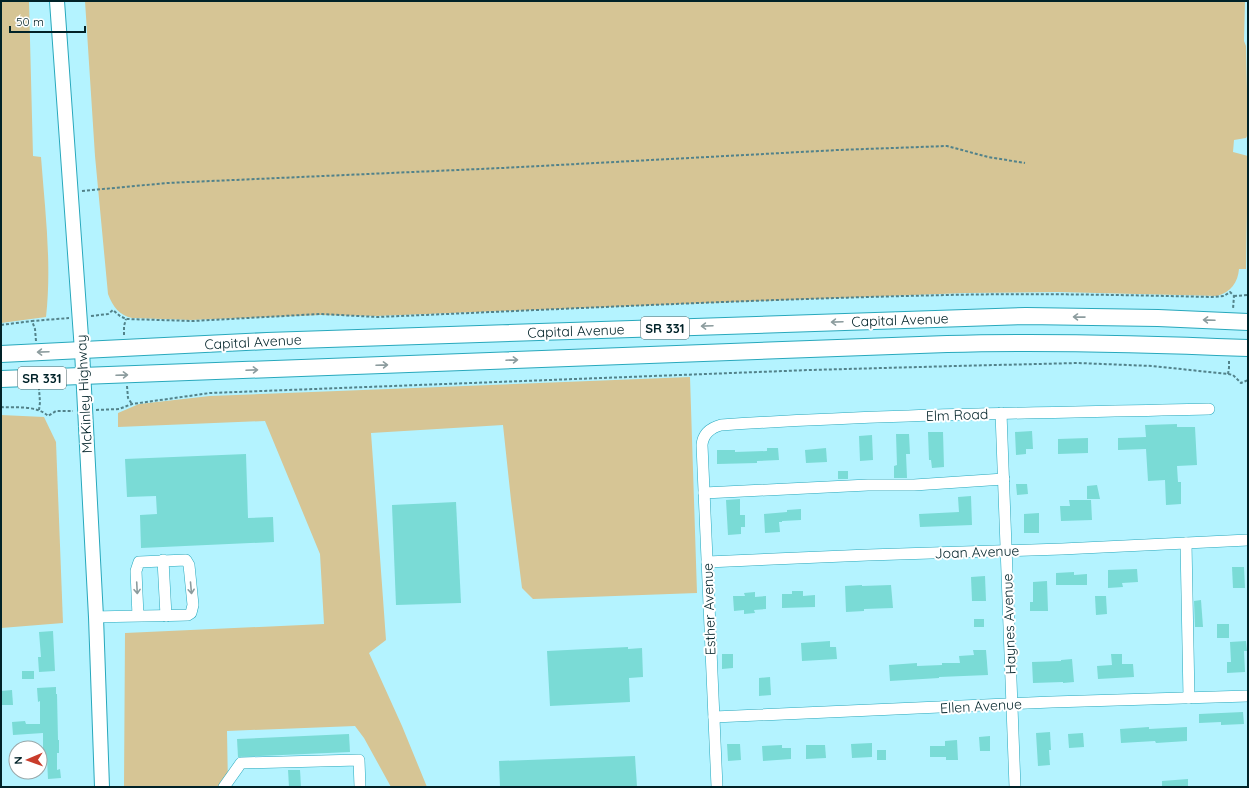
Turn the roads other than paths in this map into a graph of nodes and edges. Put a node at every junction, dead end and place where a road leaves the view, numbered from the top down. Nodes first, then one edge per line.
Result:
1 (57, 1) edge
2 (1248, 322) edge
3 (1248, 348) edge
4 (82, 350) junction
5 (1, 354) edge
6 (83, 376) junction
7 (1, 379) edge
8 (1209, 409) dead end
9 (1002, 413) junction
10 (706, 432) joint
11 (1004, 478) junction
12 (704, 493) junction
13 (1248, 540) edge
14 (1186, 543) junction
15 (1006, 551) junction
16 (163, 560) junction
17 (707, 562) junction
18 (138, 616) junction
19 (166, 616) junction
20 (96, 617) junction
21 (1248, 696) edge
22 (1189, 698) junction
23 (1012, 705) junction
24 (714, 716) junction
25 (102, 787) edge
26 (224, 787) edge
27 (360, 787) edge
28 (717, 787) edge
29 (1015, 787) edge

1 - 4 main road, McKinley Highway
2 -> 4 highway, Capital Avenue / SR 331
6 -> 3 highway, Capital Avenue / SR 331
4 -> 5 highway, Capital Avenue / SR 331
4 - 6 main road, McKinley Highway
6 - 7 highway, Capital Avenue / SR 331
6 - 20 main road, McKinley Highway
8 - 9 street, Elm Road
9 - 10 street, Elm Road
9 - 11 street, Haynes Avenue
10 - 12 street, Esther Avenue
11 - 12 street
11 - 15 street, Haynes Avenue
12 - 17 street, Esther Avenue
13 - 14 street, Joan Avenue
14 - 15 street, Joan Avenue
14 - 22 street
15 - 17 street, Joan Avenue
15 - 23 street, Haynes Avenue
16 -> 18 street
16 - 19 street
16 -> 19 street
17 - 24 street, Esther Avenue
18 - 19 street
18 - 20 street
20 - 25 main road, McKinley Highway
21 - 22 street, Ellen Avenue
22 - 23 street, Ellen Avenue
23 - 24 street, Ellen Avenue
23 - 29 street, Haynes Avenue
24 - 28 street, Esther Avenue
26 - 27 street

